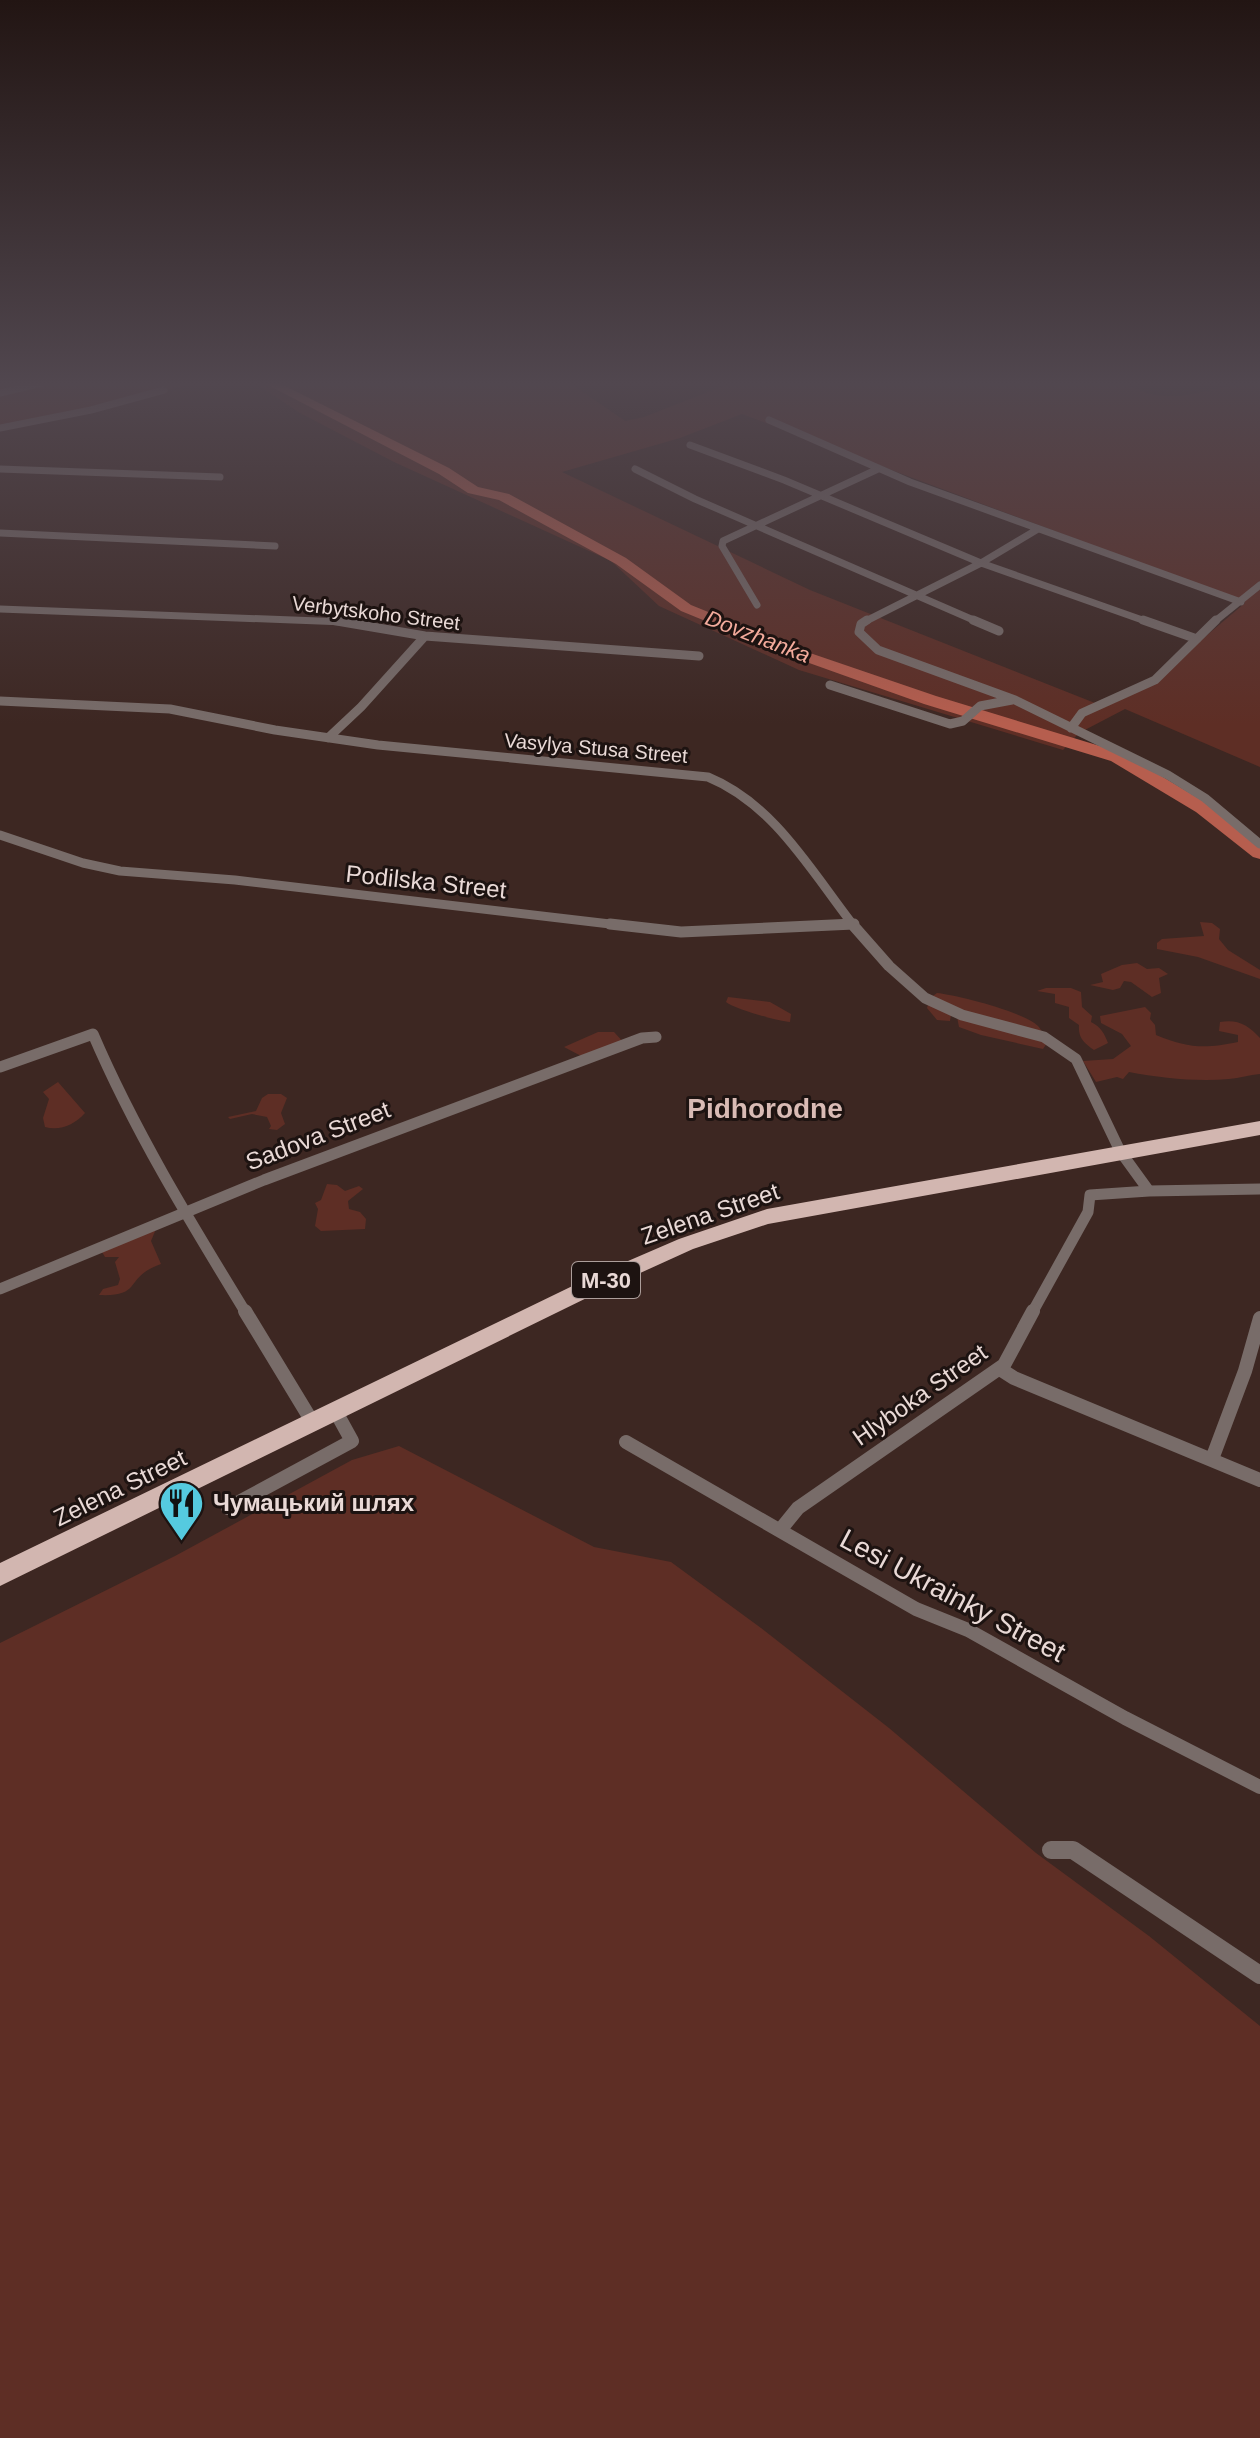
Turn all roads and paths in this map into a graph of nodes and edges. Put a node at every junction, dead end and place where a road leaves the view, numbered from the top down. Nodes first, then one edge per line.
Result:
1 (694, 497) edge
2 (818, 497) edge
3 (822, 497) edge
4 (952, 497) edge
5 (756, 526) junction
6 (1038, 529) junction
7 (0, 533) edge
8 (275, 546) dead end
9 (981, 563) junction
10 (1260, 585) edge
11 (915, 596) junction
12 (1241, 602) junction
13 (757, 605) dead end
14 (0, 609) edge
15 (999, 631) dead end
16 (425, 636) junction
17 (1197, 639) junction
18 (699, 656) dead end
19 (830, 685) dead end
20 (1015, 700) junction
21 (0, 701) edge
22 (1071, 728) junction
23 (328, 738) junction
24 (0, 835) edge
25 (1260, 844) edge
26 (854, 924) junction
27 (656, 1037) dead end
28 (0, 1067) edge
29 (1260, 1128) edge
30 (1120, 1151) junction
31 (1260, 1189) edge
32 (1149, 1191) junction
33 (186, 1214) junction
34 (0, 1289) edge
35 (1260, 1318) edge
36 (1000, 1369) junction
37 (336, 1412) junction
38 (313, 1423) junction
39 (626, 1442) dead end
40 (1212, 1459) junction
41 (1260, 1480) edge
42 (228, 1508) dead end
43 (781, 1529) junction
44 (0, 1575) edge
45 (1260, 1787) edge
46 (1051, 1850) dead end
47 (1260, 1975) edge

1 - 5 street
2 - 5 street
3 - 9 street
4 - 6 street
5 - 11 street
5 - 13 street
6 - 9 street
6 - 12 street
7 - 8 street
9 - 11 street
9 - 17 street
10 - 12 street
11 - 15 street
11 - 20 street
12 - 17 street
14 - 16 street, Verbytskoho Street
16 - 18 street, Verbytskoho Street
16 - 23 street
17 - 22 street
19 - 20 street
20 - 22 street
21 - 23 street, Vasylya Stusa Street
22 - 25 street
23 - 26 street, Vasylya Stusa Street
24 - 26 street, Podilska Street
26 - 30 street, Vasylya Stusa Street
27 - 33 street, Sadova Street
28 - 33 street
29 - 30 highway, Zelena Street / М-30
30 - 32 street, Vasylya Stusa Street
30 - 37 highway, Zelena Street / М-30
31 - 32 street
32 - 36 street, Hlyboka Street
33 - 34 street, Sadova Street
33 - 38 street
35 - 40 street
36 - 40 street
36 - 43 street, Hlyboka Street
37 - 38 highway, Zelena Street / М-30
37 - 42 street
38 - 44 highway, Zelena Street / М-30
39 - 43 street, Lesi Ukrainky Street
40 - 41 street
43 - 45 street, Lesi Ukrainky Street
46 - 47 street

